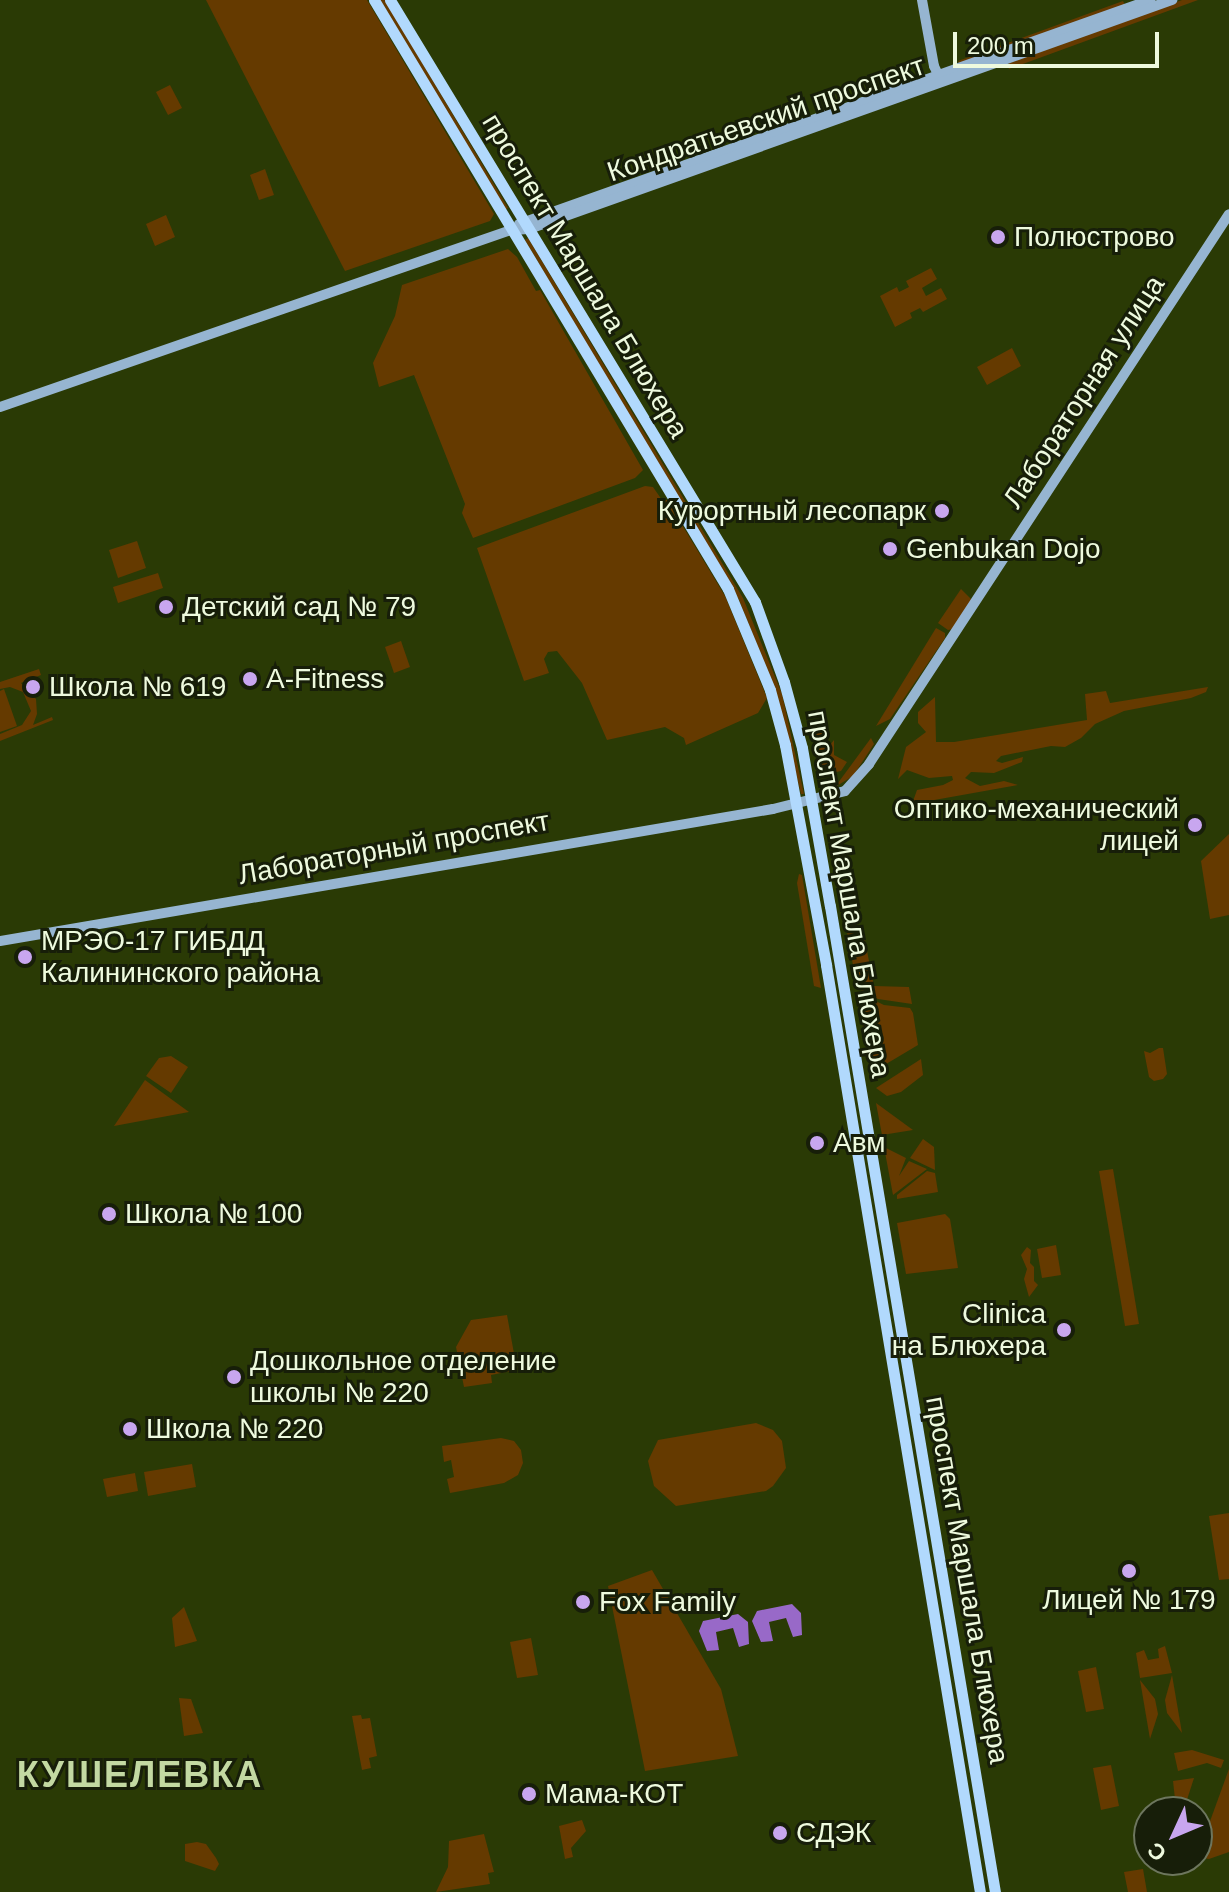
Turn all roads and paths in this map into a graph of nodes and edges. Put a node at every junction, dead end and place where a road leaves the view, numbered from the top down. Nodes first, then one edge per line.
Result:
1 (374, 0) edge
2 (390, 0) edge
3 (922, 0) edge
4 (1150, 0) edge
5 (1172, 0) edge
6 (940, 79) junction
7 (1229, 214) edge
8 (526, 225) junction
9 (511, 230) junction
10 (0, 407) edge
11 (811, 801) junction
12 (796, 804) junction
13 (0, 941) edge
14 (836, 985) junction
15 (876, 1189) junction
16 (863, 1191) junction
17 (980, 1892) edge
18 (995, 1892) edge

1 - 9 main road, проспект Маршала Блюхера
2 - 8 main road, проспект Маршала Блюхера
3 - 6 street
4 - 6 street, Кондратьевский проспект
5 - 6 street, Кондратьевский проспект
6 - 8 street, Кондратьевский проспект
7 - 11 street, Лабораторная улица
8 - 9 street, Кондратьевский проспект
8 - 11 main road, проспект Маршала Блюхера
9 - 10 street, Кондратьевский проспект
9 - 12 main road, проспект Маршала Блюхера
11 - 12 street, Лабораторная улица
11 - 14 main road, проспект Маршала Блюхера
12 - 13 street, Лабораторный проспект
12 - 14 main road, проспект Маршала Блюхера
14 - 15 main road, проспект Маршала Блюхера
14 - 16 main road, проспект Маршала Блюхера
15 - 16 main road
15 - 18 main road, проспект Маршала Блюхера
16 - 17 main road, проспект Маршала Блюхера

